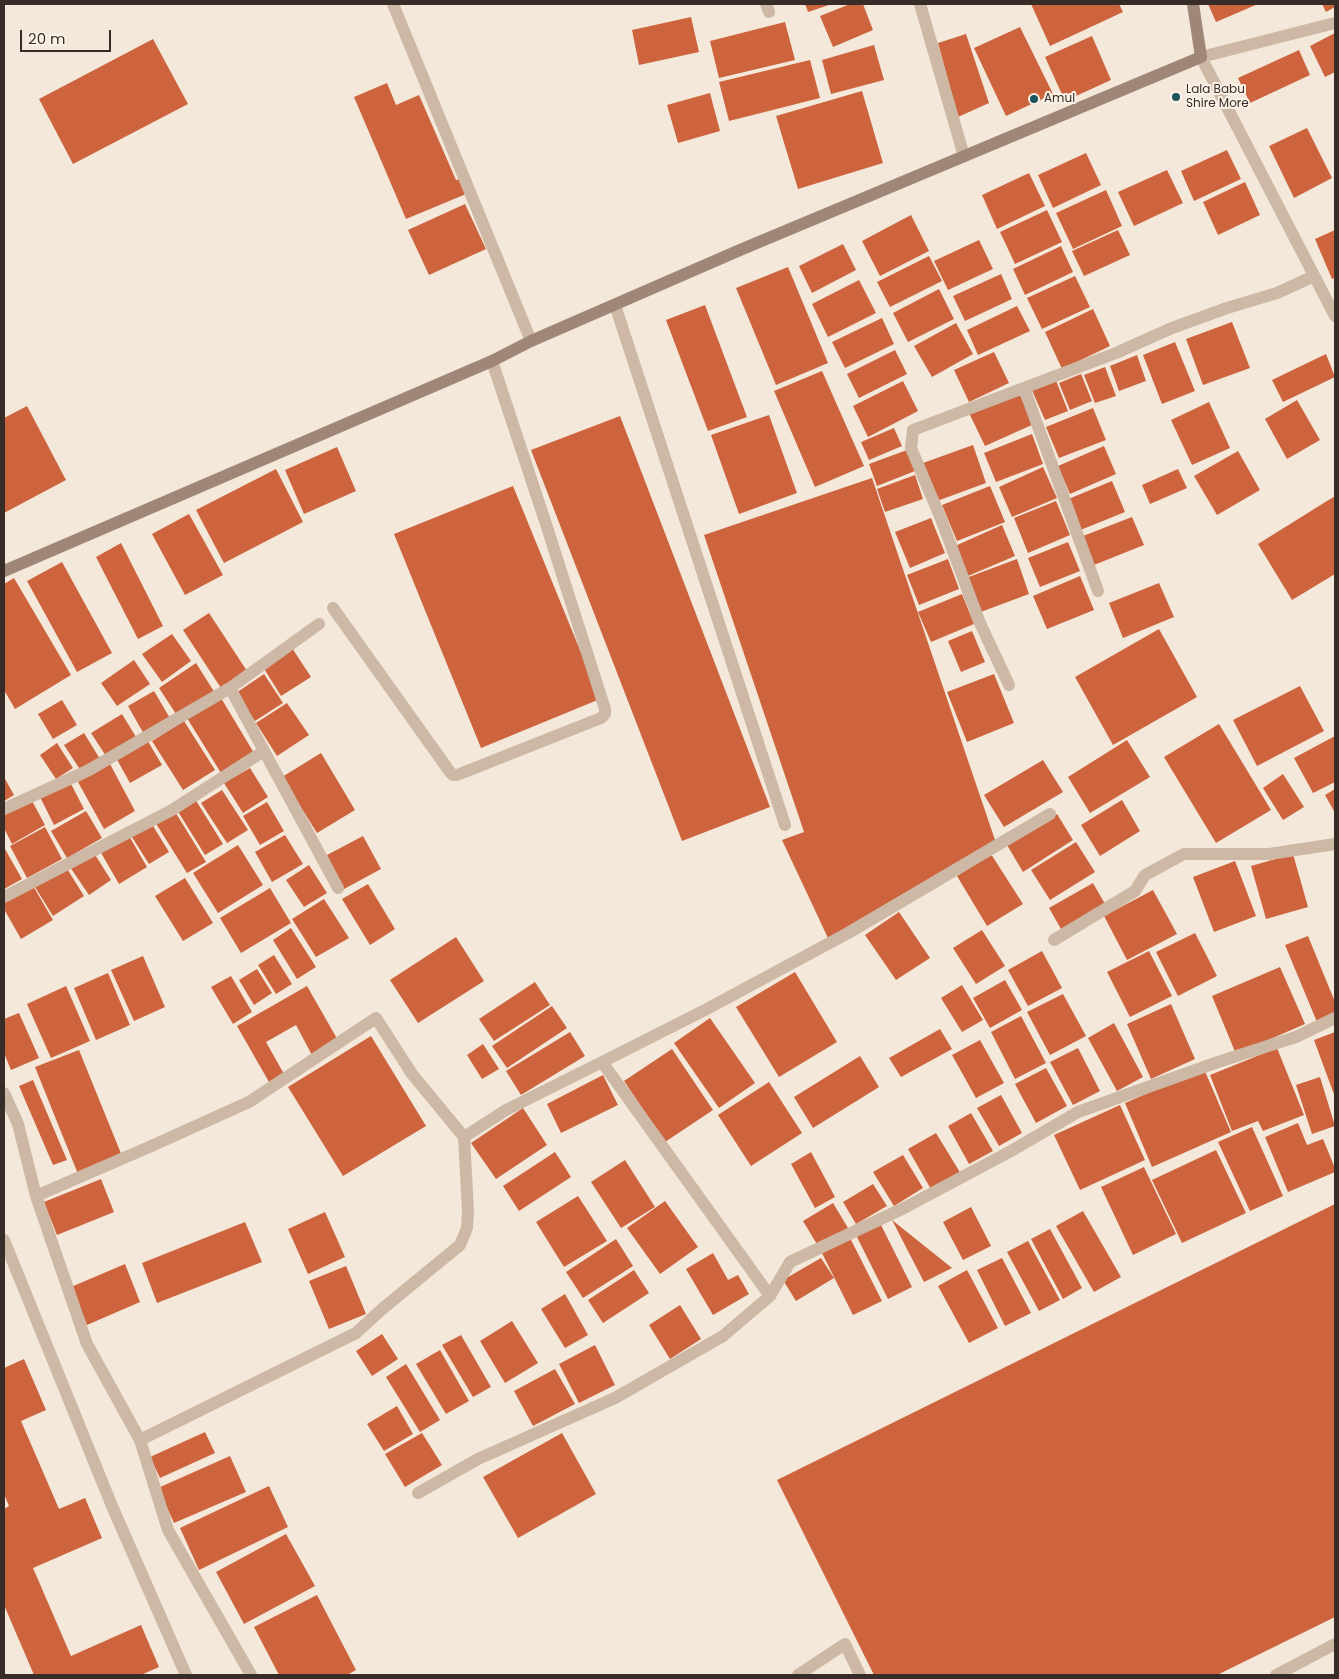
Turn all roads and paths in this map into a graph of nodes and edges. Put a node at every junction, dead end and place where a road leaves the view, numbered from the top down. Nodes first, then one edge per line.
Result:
1 (393, 4) edge
2 (920, 4) edge
3 (1194, 4) edge
4 (1335, 23) edge
5 (1201, 57) junction
6 (964, 156) junction
7 (1314, 276) junction
8 (615, 305) junction
9 (1335, 316) edge
10 (531, 341) junction
11 (492, 361) junction
12 (1024, 388) junction
13 (4, 571) edge
14 (1098, 591) dead end
15 (333, 608) dead end
16 (320, 624) dead end
17 (1008, 685) dead end
18 (230, 688) junction
19 (264, 751) junction
20 (4, 810) edge
21 (1050, 814) dead end
22 (784, 825) dead end
23 (1335, 844) edge
24 (338, 888) dead end
25 (4, 897) edge
26 (1054, 940) dead end
27 (1335, 1018) edge
28 (602, 1062) junction
29 (4, 1093) edge
30 (464, 1137) junction
31 (36, 1196) junction
32 (4, 1240) edge
33 (770, 1296) junction
34 (140, 1440) junction
35 (418, 1493) dead end
36 (1335, 1644) edge
37 (186, 1675) edge
38 (251, 1675) edge
39 (798, 1675) edge
40 (860, 1675) edge
41 (1276, 1675) edge

1 - 10 street
2 - 6 street
3 - 5 street
4 - 5 street
5 - 6 street
5 - 7 street
6 - 8 street
7 - 9 street
7 - 12 street
8 - 10 street
8 - 22 street
10 - 11 street
11 - 13 street
11 - 15 street
12 - 14 street
12 - 17 street
16 - 18 street
18 - 19 street
18 - 20 street
19 - 24 street
19 - 25 street
21 - 28 street
23 - 26 street
27 - 33 street
28 - 30 street
28 - 33 street
29 - 31 street
30 - 31 street
30 - 34 street
31 - 34 street
32 - 37 street
33 - 35 street
34 - 38 street
36 - 41 street
39 - 40 street

